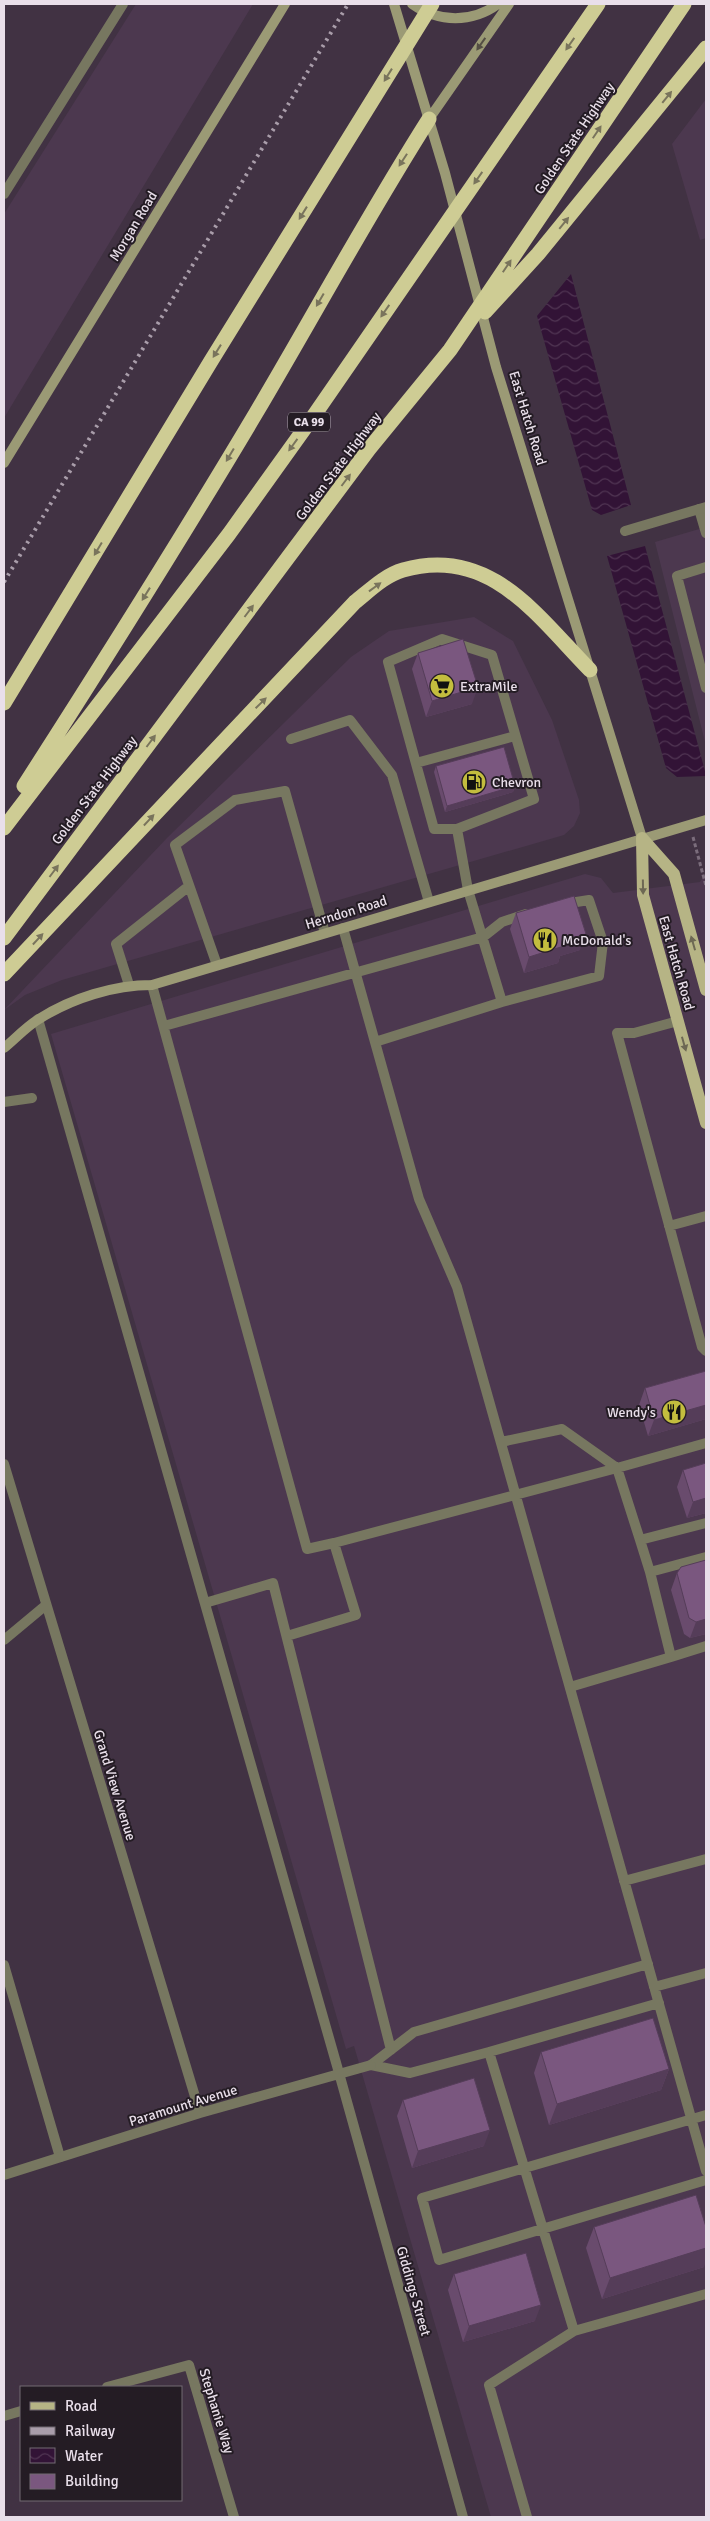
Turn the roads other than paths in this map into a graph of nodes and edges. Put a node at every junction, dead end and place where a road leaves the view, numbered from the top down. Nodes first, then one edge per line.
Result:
1 (123, 4) edge
2 (285, 4) edge
3 (394, 4) edge
4 (412, 4) edge
5 (432, 4) edge
6 (498, 4) edge
7 (509, 4) edge
8 (598, 4) edge
9 (684, 4) edge
10 (706, 48) edge
11 (429, 119) junction
12 (4, 194) edge
13 (450, 350) junction
14 (4, 464) edge
15 (703, 508) edge
16 (625, 531) dead end
17 (706, 533) edge
18 (706, 567) edge
19 (590, 670) junction
20 (706, 688) edge
21 (4, 703) edge
22 (515, 736) junction
23 (291, 739) dead end
24 (416, 763) junction
25 (4, 819) edge
26 (706, 820) edge
27 (4, 828) edge
28 (457, 829) junction
29 (642, 838) junction
30 (190, 886) junction
31 (468, 890) junction
32 (429, 902) junction
33 (553, 906) edge
34 (536, 910) edge
35 (343, 928) junction
36 (325, 933) junction
37 (483, 937) junction
38 (4, 938) edge
39 (217, 965) junction
40 (355, 971) junction
41 (4, 974) edge
42 (129, 985) junction
43 (152, 985) junction
44 (706, 990) edge
45 (502, 1002) junction
46 (38, 1019) junction
47 (678, 1021) junction
48 (164, 1026) junction
49 (375, 1042) junction
50 (4, 1048) edge
51 (32, 1098) dead end
52 (4, 1102) edge
53 (706, 1123) edge
54 (706, 1216) edge
55 (669, 1226) junction
56 (706, 1352) edge
57 (501, 1442) junction
58 (706, 1443) edge
59 (4, 1464) edge
60 (616, 1468) junction
61 (516, 1495) junction
62 (706, 1523) edge
63 (640, 1540) junction
64 (334, 1543) junction
65 (706, 1557) edge
66 (650, 1572) junction
67 (205, 1603) junction
68 (46, 1605) junction
69 (287, 1636) junction
70 (4, 1640) edge
71 (706, 1646) edge
72 (671, 1656) junction
73 (570, 1687) junction
74 (706, 1859) edge
75 (624, 1882) junction
76 (648, 1964) junction
77 (4, 1965) edge
78 (706, 1973) edge
79 (654, 1987) junction
80 (659, 2003) junction
81 (391, 2050) junction
82 (489, 2052) junction
83 (371, 2065) junction
84 (339, 2073) junction
85 (200, 2113) junction
86 (706, 2115) edge
87 (692, 2119) junction
88 (60, 2157) junction
89 (524, 2167) junction
90 (706, 2171) edge
91 (4, 2175) edge
92 (706, 2180) edge
93 (543, 2230) junction
94 (706, 2294) edge
95 (574, 2331) junction
96 (111, 2386) edge
97 (20, 2411) edge
98 (4, 2416) edge
99 (234, 2517) edge
100 (462, 2517) edge
101 (527, 2517) edge

1 - 12 street
2 - 14 street, Morgan Road
3 - 11 street, East Hatch Road
4 - 6 street
5 -> 21 highway
7 -> 11 street
8 -> 27 highway, CA 99
13 -> 9 highway, Golden State Highway
13 -> 10 highway
11 - 19 street, East Hatch Road
11 -> 25 highway
38 -> 13 highway, Golden State Highway
15 - 16 street
15 - 17 street
18 - 20 street
19 - 29 street, East Hatch Road
41 -> 19 highway
22 - 24 street
22 - 24 street
22 - 28 street
23 - 32 street
24 - 28 street
26 - 29 street, Herndon Road
28 - 31 street
29 - 31 street, Herndon Road
44 -> 29 main road, East Hatch Road
29 -> 47 main road, East Hatch Road
30 - 36 street
30 - 39 street
30 - 42 street
31 - 32 street, Herndon Road
31 - 37 street
32 - 35 street, Herndon Road
33 - 45 street
34 - 37 street
35 - 36 street, Herndon Road
35 - 40 street
36 - 39 street, Herndon Road
37 - 40 street
37 - 45 street
39 - 43 street, Herndon Road
40 - 48 street
40 - 49 street
42 - 43 street, Herndon Road
42 - 46 street, Herndon Road
43 - 48 street
45 - 49 street
46 - 50 street, Herndon Road
46 - 67 street, Giddings Street
47 -> 53 main road, East Hatch Road
47 - 55 street
48 - 64 street
49 - 57 street
51 - 52 street
54 - 55 street
55 - 56 street
57 - 60 street
57 - 61 street
58 - 60 street
59 - 68 street, Grand View Avenue
60 - 61 street
60 - 63 street
61 - 64 street
61 - 73 street
62 - 63 street
63 - 66 street
64 - 69 street
65 - 66 street
66 - 72 street
67 - 69 street
67 - 84 street, Giddings Street
68 - 70 street
68 - 85 street, Grand View Avenue
69 - 81 street
71 - 72 street
72 - 73 street
73 - 75 street
74 - 75 street
75 - 76 street
76 - 79 street
76 - 81 street
77 - 88 street
78 - 79 street
79 - 80 street
80 - 82 street
80 - 87 street
81 - 83 street
82 - 83 street
82 - 89 street
83 - 84 street, Paramount Avenue
84 - 85 street, Paramount Avenue
84 - 100 street, Giddings Street
85 - 88 street, Paramount Avenue
86 - 87 street
87 - 89 street
87 - 90 street
88 - 91 street, Paramount Avenue
89 - 93 street
89 - 93 street
92 - 93 street
93 - 95 street
94 - 95 street
95 - 101 street
96 - 99 street, Stephanie Way
97 - 98 street

